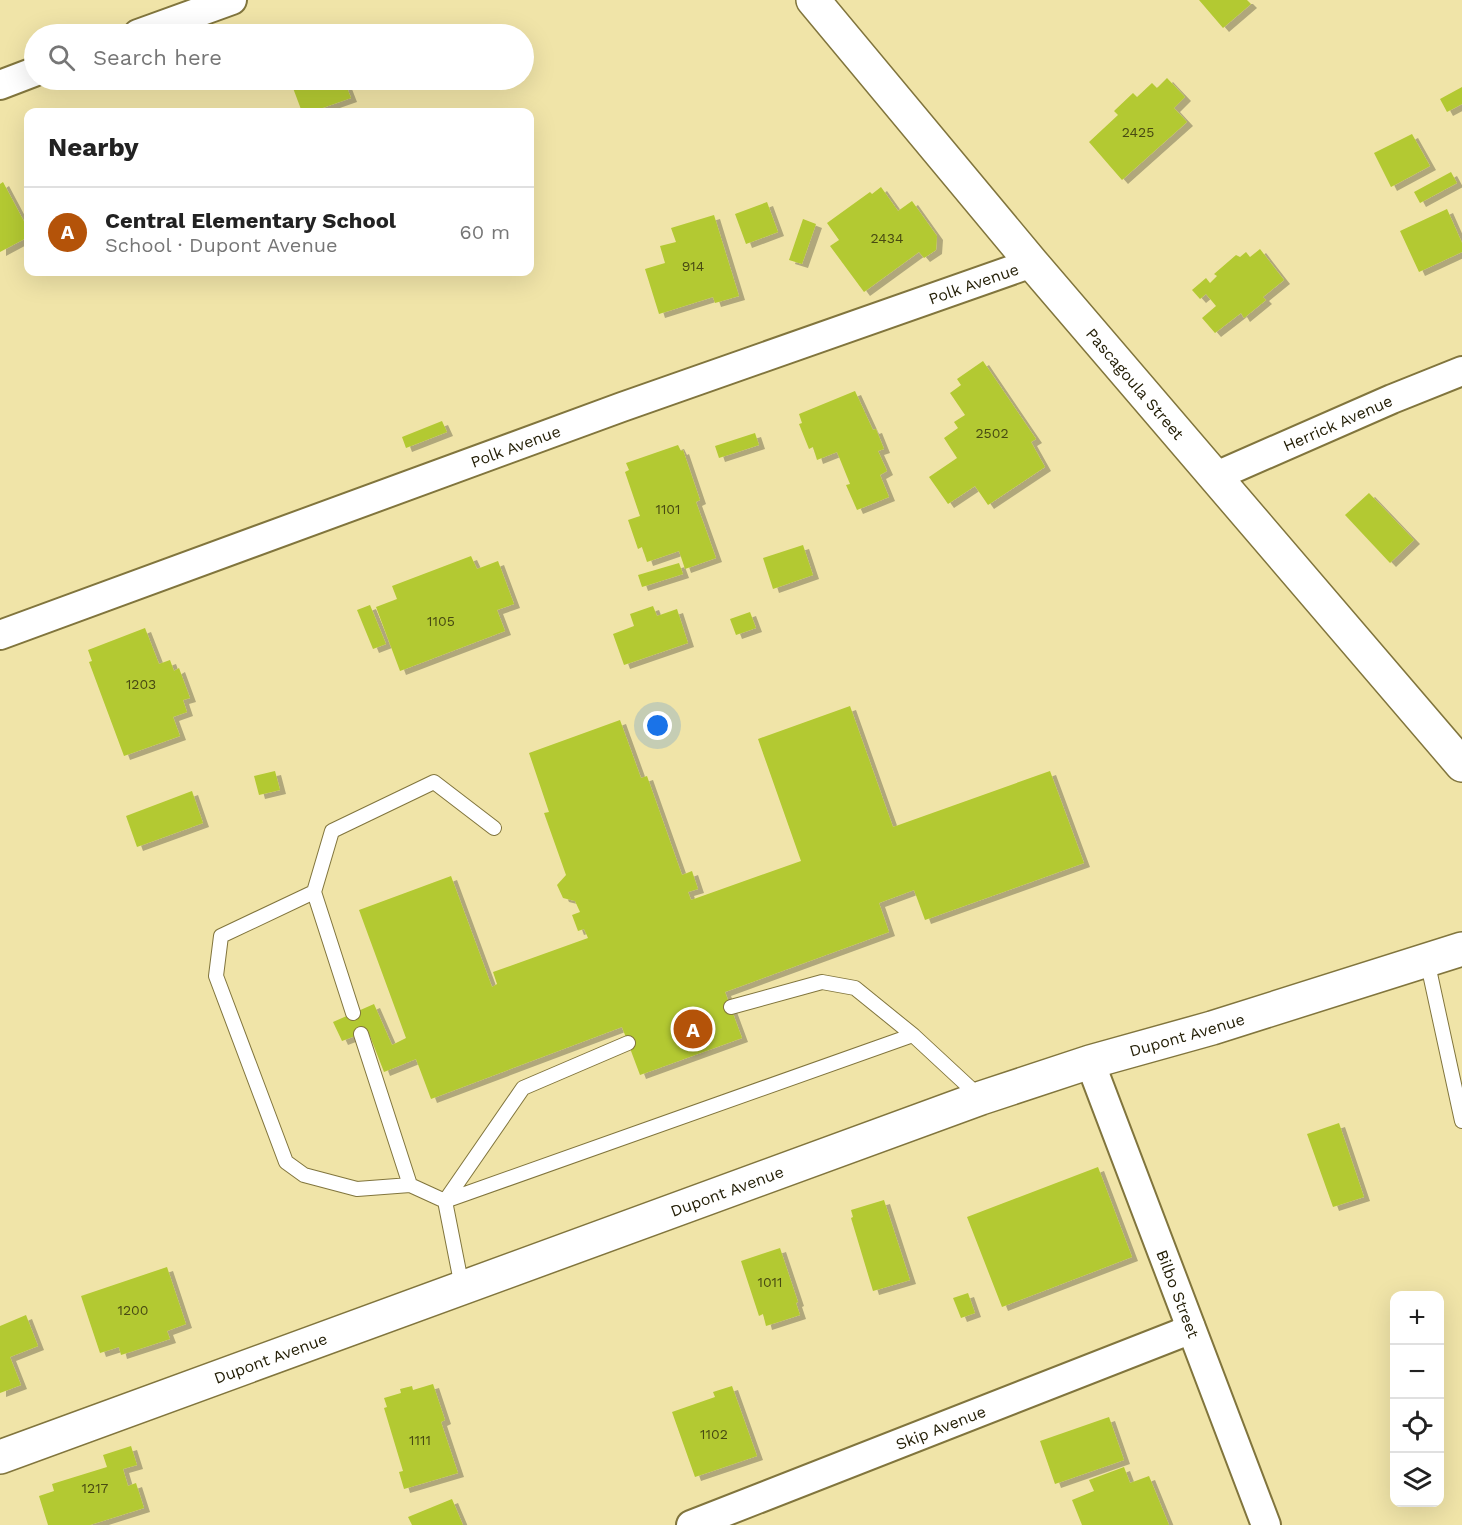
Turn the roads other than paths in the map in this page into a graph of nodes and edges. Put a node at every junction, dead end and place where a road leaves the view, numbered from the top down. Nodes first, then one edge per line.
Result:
1 (232, 0) edge
2 (813, 0) edge
3 (166, 24) edge
4 (24, 76) edge
5 (0, 85) edge
6 (1032, 263) junction
7 (1462, 371) edge
8 (1214, 477) junction
9 (0, 635) edge
10 (1462, 765) edge
11 (494, 828) dead end
12 (314, 892) junction
13 (1462, 949) edge
14 (1427, 960) junction
15 (730, 1007) dead end
16 (353, 1013) dead end
17 (362, 1034) dead end
18 (913, 1035) junction
19 (628, 1043) dead end
20 (1090, 1062) junction
21 (981, 1098) junction
22 (1462, 1121) edge
23 (410, 1185) junction
24 (445, 1201) junction
25 (462, 1287) junction
26 (1190, 1326) junction
27 (0, 1457) edge
28 (692, 1525) edge
29 (1266, 1525) edge

1 - 3 street
2 - 6 street, Pascagoula Street
4 - 5 street
6 - 8 street, Pascagoula Street
6 - 9 street, Polk Avenue
7 - 8 street, Herrick Avenue
8 - 10 street, Pascagoula Street
11 - 12 lane
12 - 16 lane
12 - 23 lane
13 - 14 street, Dupont Avenue
14 - 20 street, Dupont Avenue
14 - 22 lane
15 - 18 lane
17 - 23 lane
18 - 21 lane
18 - 24 lane
19 - 24 lane
20 - 21 street, Dupont Avenue
20 - 26 street, Bilbo Street
21 - 25 street, Dupont Avenue
23 - 24 lane
24 - 25 lane
25 - 27 street, Dupont Avenue
26 - 28 street, Skip Avenue
26 - 29 street, Bilbo Street

